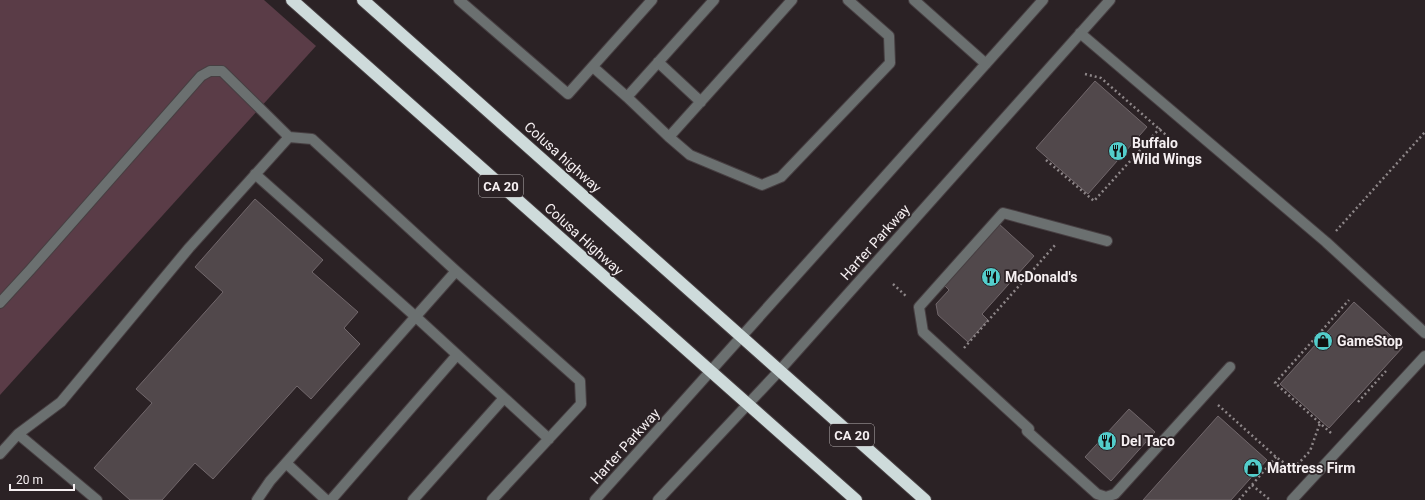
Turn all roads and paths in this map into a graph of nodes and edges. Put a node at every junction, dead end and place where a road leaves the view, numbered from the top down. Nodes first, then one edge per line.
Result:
1 (292, 0) edge
2 (364, 0) edge
3 (459, 0) edge
4 (652, 0) edge
5 (714, 0) edge
6 (792, 0) edge
7 (848, 0) edge
8 (914, 0) edge
9 (1043, 0) edge
10 (1110, 0) edge
11 (1080, 33) junction
12 (658, 62) junction
13 (986, 64) junction
14 (593, 67) junction
15 (1085, 74) dead end
16 (627, 97) junction
17 (701, 102) junction
18 (1160, 128) junction
19 (1425, 132) edge
20 (289, 137) junction
21 (668, 137) junction
22 (1174, 142) dead end
23 (1046, 160) dead end
24 (255, 174) junction
25 (1106, 241) dead end
26 (1057, 242) dead end
27 (1326, 242) junction
28 (456, 271) junction
29 (893, 284) dead end
30 (1349, 300) dead end
31 (0, 303) edge
32 (921, 305) junction
33 (416, 317) junction
34 (1425, 333) edge
35 (742, 337) junction
36 (959, 354) dead end
37 (457, 355) junction
38 (1425, 356) edge
39 (1230, 367) dead end
40 (780, 370) junction
41 (1386, 371) dead end
42 (710, 372) junction
43 (504, 398) junction
44 (1216, 403) dead end
45 (748, 404) junction
46 (1356, 405) dead end
47 (1320, 424) junction
48 (1336, 428) dead end
49 (18, 434) junction
50 (549, 439) junction
51 (0, 454) edge
52 (1276, 457) junction
53 (286, 463) junction
54 (1252, 486) junction
55 (97, 500) edge
56 (257, 500) edge
57 (326, 500) edge
58 (331, 500) edge
59 (413, 500) edge
60 (492, 500) edge
61 (595, 500) edge
62 (658, 500) edge
63 (856, 500) edge
64 (925, 500) edge
65 (1239, 500) edge
66 (1270, 500) edge
67 (1292, 500) edge

1 - 42 highway, Colusa Highway / CA 20
2 - 35 highway, Colusa highway / CA 20
3 - 14 street
4 - 14 street
5 - 12 street
6 - 17 street
7 - 21 street
8 - 13 street
9 - 13 street, Harter Parkway
10 - 11 street, Harter Parkway
11 - 27 street
11 - 40 street, Harter Parkway
12 - 16 street
12 - 17 street
13 - 35 street, Harter Parkway
14 - 16 street
15 - 18 path
16 - 21 street
17 - 21 street
18 - 22 path
18 - 23 path
19 - 27 path
20 - 24 street
20 - 28 street
20 - 31 street
24 - 33 street
24 - 49 street
25 - 32 street
26 - 36 path
27 - 34 street
28 - 33 street
28 - 50 street
29 - 32 path
30 - 47 path
32 - 39 street
33 - 37 street
33 - 53 street
35 - 40 highway, CA 20
35 - 42 street, Harter Parkway
37 - 43 street
37 - 58 street
38 - 67 street
40 - 45 street, Harter Parkway
40 - 64 highway, CA 20
41 - 46 path
42 - 45 highway, Colusa Highway / CA 20
42 - 61 street, Harter Parkway
43 - 50 street
43 - 59 street
44 - 52 path
45 - 62 street, Harter Parkway
45 - 63 highway, Colusa Highway / CA 20
47 - 48 path
47 - 52 path
49 - 51 street
49 - 55 street
50 - 60 street
52 - 54 path
53 - 56 street
53 - 57 street
54 - 65 path
54 - 66 path

